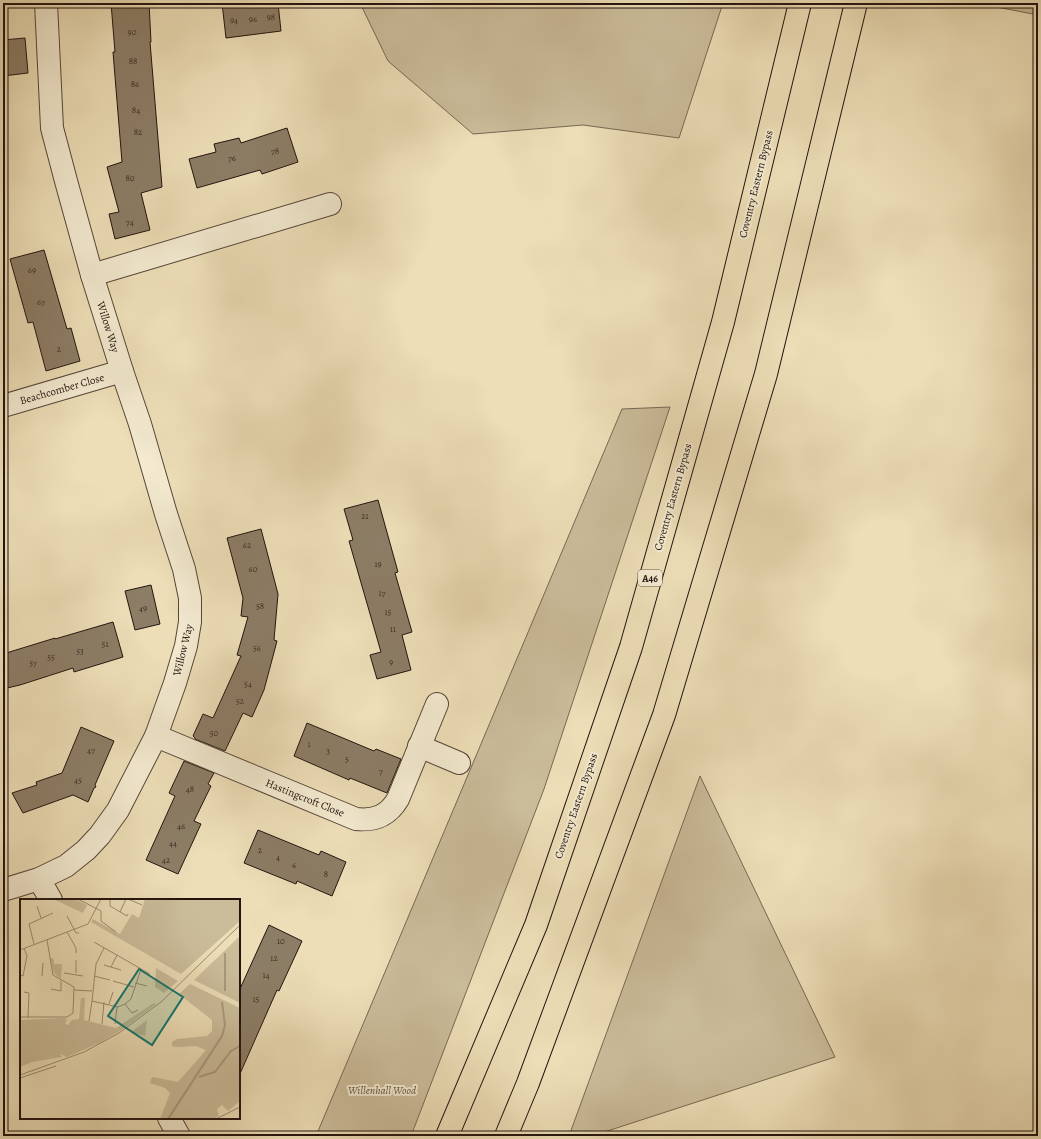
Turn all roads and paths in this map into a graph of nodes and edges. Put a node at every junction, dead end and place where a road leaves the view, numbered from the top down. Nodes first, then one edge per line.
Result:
1 (46, 3) edge
2 (800, 3) edge
3 (856, 3) edge
4 (330, 204) dead end
5 (92, 276) junction
6 (122, 371) junction
7 (3, 406) edge
8 (437, 704) dead end
9 (156, 736) junction
10 (419, 746) junction
11 (459, 763) dead end
12 (39, 879) junction
13 (3, 890) edge
14 (50, 899) edge
15 (170, 1119) edge
16 (179, 1136) edge
17 (447, 1136) edge
18 (506, 1136) edge

1 - 5 street, Willow Way
2 - 17 highway, Coventry Eastern Bypass / A46
3 - 18 highway
4 - 5 street
5 - 6 street, Willow Way
6 - 7 street, Beachcomber Close
6 - 9 street, Willow Way
8 - 10 street, Hastingcroft Close
9 - 10 street, Hastingcroft Close
9 - 12 street, Willow Way
10 - 11 street
12 - 13 street, Willow Way
12 - 14 street
15 - 16 street

